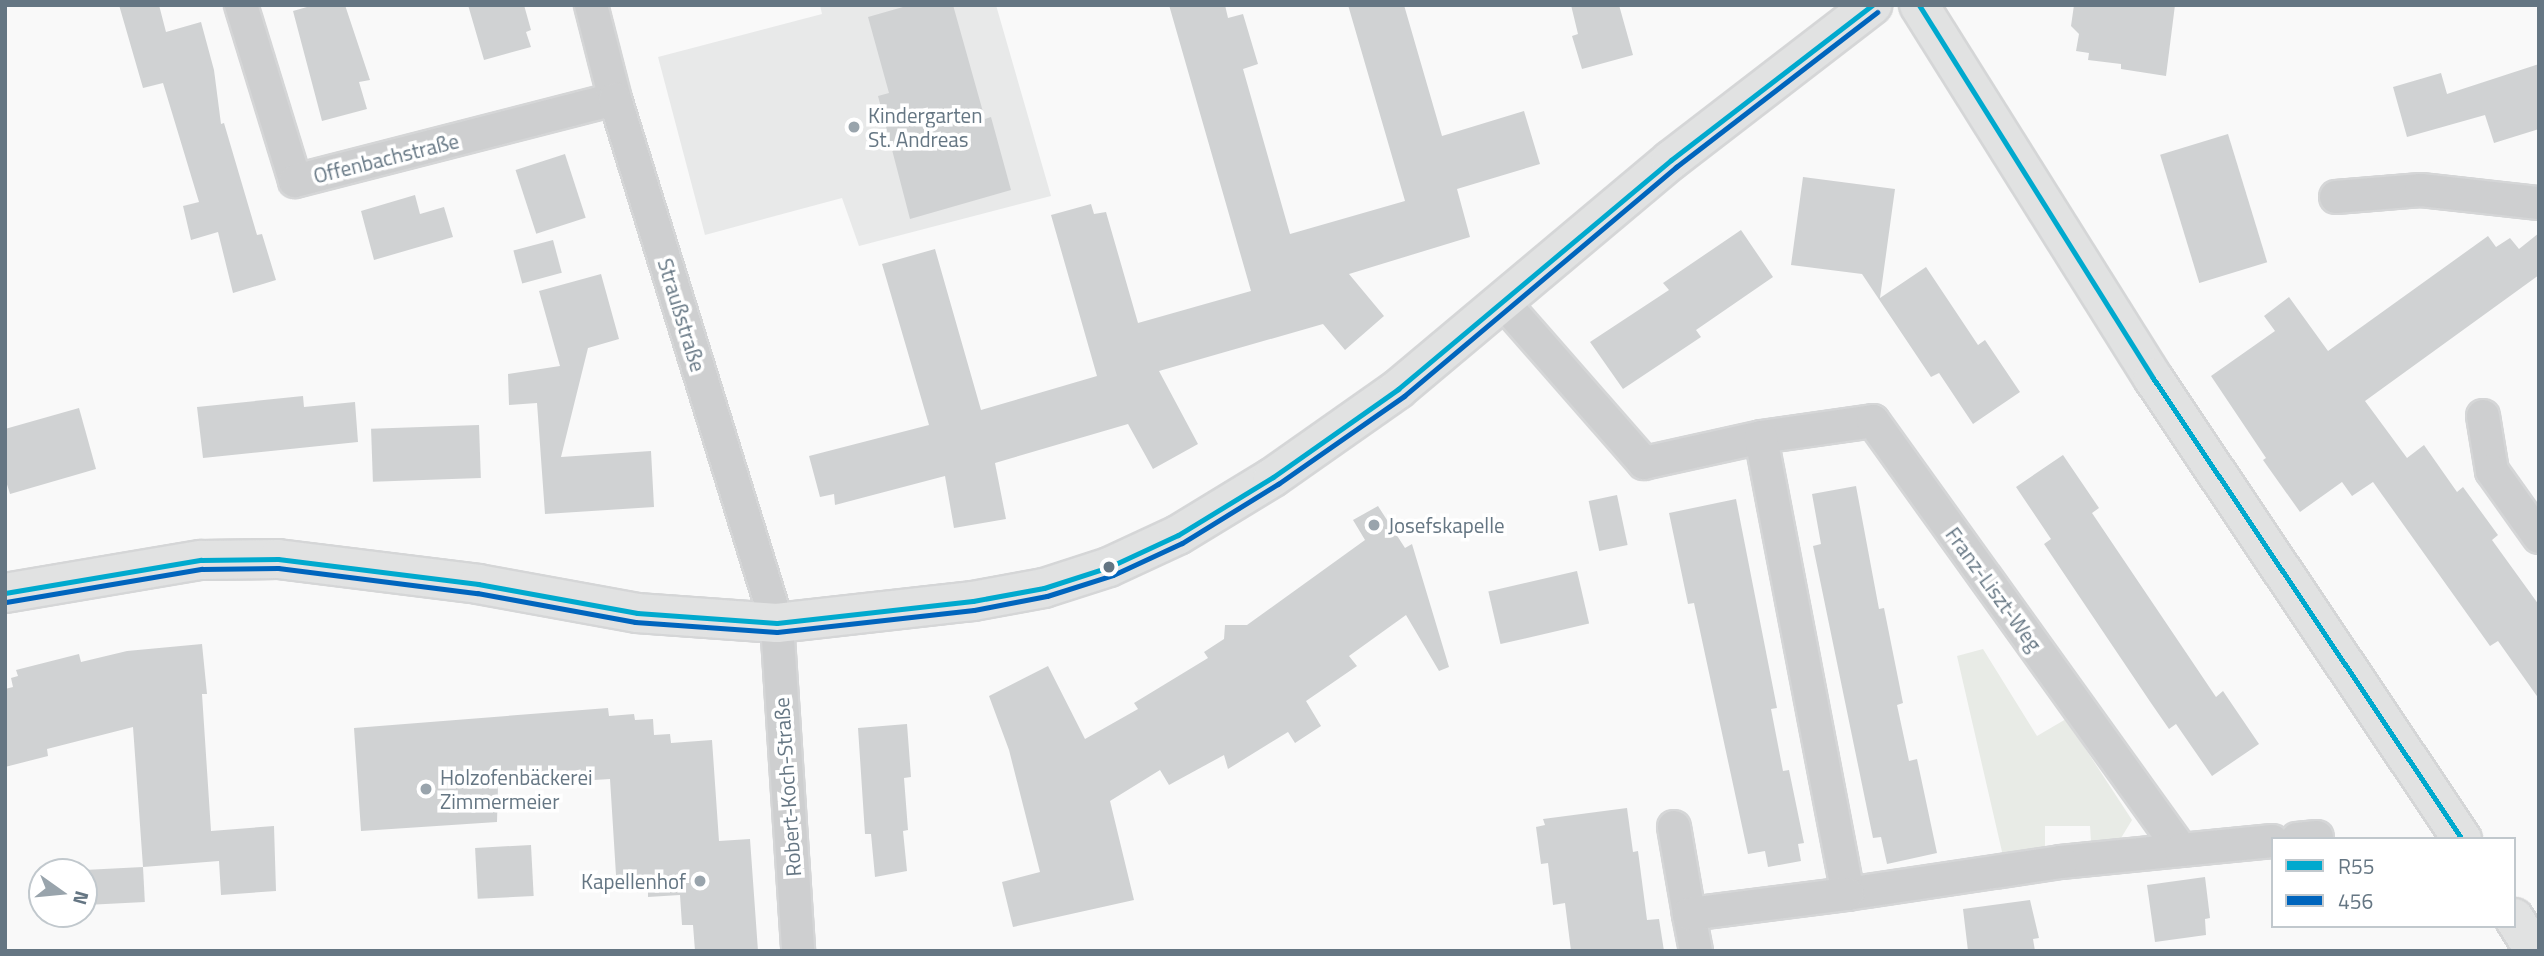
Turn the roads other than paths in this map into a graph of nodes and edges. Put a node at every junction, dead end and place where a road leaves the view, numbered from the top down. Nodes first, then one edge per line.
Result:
1 (241, 5) edge
2 (592, 5) edge
3 (1872, 5) edge
4 (1919, 5) edge
5 (615, 99) junction
6 (2336, 197) dead end
7 (2539, 203) edge
8 (1503, 302) junction
9 (2483, 416) dead end
10 (1761, 437) junction
11 (2539, 537) edge
12 (5, 593) edge
13 (777, 623) junction
14 (1674, 827) dead end
15 (2461, 837) edge
16 (2271, 841) edge
17 (2181, 850) junction
18 (1848, 894) junction
19 (1689, 914) junction
20 (2516, 921) edge
21 (798, 951) edge
22 (1696, 951) edge
23 (2535, 951) edge

1 - 5 street, Offenbachstraße
2 - 5 street, Straußstraße
3 - 8 main road
4 - 15 main road
5 - 13 street, Straußstraße
6 - 7 street
8 - 10 street, Franz-Liszt-Weg
8 - 13 main road
9 - 11 street
10 - 17 street, Franz-Liszt-Weg
10 - 18 street
12 - 13 main road
13 - 21 street, Robert-Koch-Straße
14 - 19 street
16 - 17 street
17 - 18 street
18 - 19 street
19 - 22 street
20 - 23 main road

